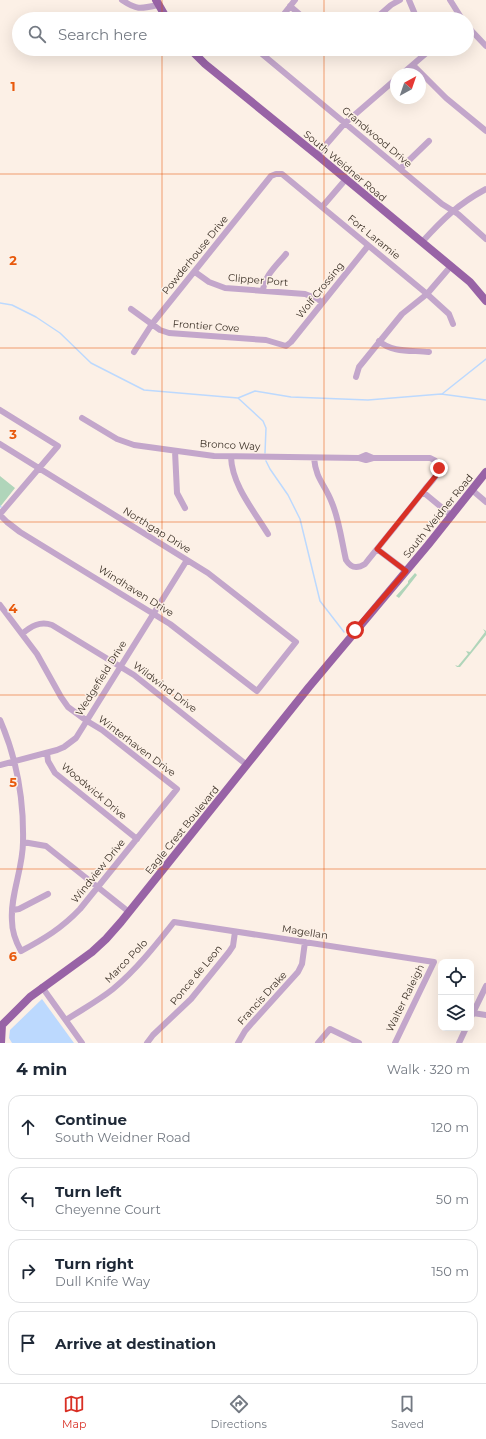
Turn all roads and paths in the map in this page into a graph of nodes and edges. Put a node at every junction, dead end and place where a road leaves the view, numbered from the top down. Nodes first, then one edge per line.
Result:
1 (122, 0) edge
2 (295, 0) edge
3 (400, 0) edge
4 (409, 0) edge
5 (450, 0) edge
6 (157, 3) edge
7 (290, 6) junction
8 (163, 12) edge
9 (285, 12) edge
10 (297, 12) edge
11 (383, 12) edge
12 (414, 12) edge
13 (458, 12) edge
14 (474, 33) edge
15 (486, 46) edge
16 (197, 56) edge
17 (264, 56) edge
18 (423, 56) edge
19 (413, 65) junction
20 (409, 68) edge
21 (390, 84) edge
22 (344, 124) junction
23 (486, 131) edge
24 (429, 141) dead end
25 (317, 155) junction
26 (400, 169) junction
27 (276, 174) joint
28 (346, 179) junction
29 (486, 189) edge
30 (322, 207) junction
31 (452, 211) junction
32 (486, 239) edge
33 (422, 242) junction
34 (368, 246) junction
35 (286, 254) dead end
36 (451, 266) junction
37 (195, 272) junction
38 (263, 291) junction
39 (427, 294) junction
40 (486, 301) edge
41 (322, 303) junction
42 (131, 309) dead end
43 (152, 324) junction
44 (453, 324) dead end
45 (379, 341) junction
46 (286, 346) joint
47 (134, 352) dead end
48 (428, 352) dead end
49 (356, 377) dead end
50 (0, 410) edge
51 (82, 418) dead end
52 (0, 444) edge
53 (175, 450) junction
54 (231, 457) junction
55 (314, 458) junction
56 (39, 468) junction
57 (486, 472) edge
58 (472, 490) junction
59 (422, 492) junction
60 (486, 502) edge
61 (185, 508) dead end
62 (0, 514) edge
63 (452, 516) junction
64 (268, 534) dead end
65 (377, 549) junction
66 (187, 560) junction
67 (406, 571) junction
68 (0, 605) edge
69 (153, 613) junction
70 (359, 626) joint
71 (22, 634) junction
72 (120, 666) junction
73 (257, 692) joint
74 (0, 720) edge
75 (87, 721) junction
76 (46, 753) junction
77 (15, 761) junction
78 (0, 765) edge
79 (247, 765) junction
80 (177, 789) joint
81 (137, 839) junction
82 (23, 842) junction
83 (98, 888) junction
84 (48, 894) dead end
85 (13, 910) junction
86 (129, 912) junction
87 (174, 922) joint
88 (235, 932) junction
89 (305, 942) junction
90 (434, 962) joint
91 (486, 986) edge
92 (42, 987) junction
93 (474, 1011) edge
94 (474, 1015) edge
95 (486, 1015) edge
96 (66, 1020) junction
97 (1, 1026) edge
98 (465, 1031) edge
99 (0, 1043) edge
100 (82, 1043) edge
101 (147, 1043) edge
102 (238, 1043) edge
103 (318, 1043) edge
104 (360, 1043) edge
105 (395, 1043) edge
106 (459, 1043) edge

1 - 6 street
2 - 7 street
3 - 11 street
4 - 12 street
5 - 13 street
6 - 8 main road
7 - 9 street
7 - 10 street
14 - 15 street
16 - 25 main road, South Weidner Road
17 - 22 street, Grandwood Drive
18 - 19 street
19 - 20 street
19 - 23 street
21 - 22 street
22 - 25 street
22 - 26 street, Grandwood Drive
24 - 26 street
25 - 28 main road, South Weidner Road
26 - 31 street, Grandwood Drive
27 - 30 street, Fort Laramie
27 - 37 street, Powderhouse Drive
28 - 30 street
28 - 33 main road, South Weidner Road
29 - 31 street
30 - 34 street, Fort Laramie
31 - 32 street, Grandwood Drive
31 - 33 street
33 - 36 main road, South Weidner Road
34 - 39 street, Fort Laramie
34 - 41 street, Wolf Crossing
35 - 38 street
36 - 39 street
36 - 40 main road, South Weidner Road
37 - 38 street, Clipper Port
37 - 43 street, Powderhouse Drive
38 - 41 street, Clipper Port
39 - 44 street, Fort Laramie
39 - 45 street
41 - 46 street, Wolf Crossing
42 - 43 street, Frontier Cove
43 - 46 street, Frontier Cove
43 - 47 street, Powderhouse Drive
45 - 48 street
45 - 49 street
50 - 56 street
51 - 53 street, Bronco Way
52 - 56 street, Northgap Drive
53 - 54 street, Bronco Way
53 - 61 street
54 - 55 street, Bronco Way
54 - 64 street
55 - 59 street, Bronco Way
55 - 65 street
56 - 62 street
56 - 66 street, Northgap Drive
57 - 58 main road, South Weidner Road
58 - 60 street
58 - 63 main road, South Weidner Road
59 - 63 street
59 - 65 street
62 - 69 street, Windhaven Drive
63 - 67 main road, South Weidner Road
65 - 67 street
66 - 69 street, Wedgefield Drive
66 - 73 street, Northgap Drive
67 - 70 main road, South Weidner Road
68 - 71 street, Winterhaven Drive
69 - 72 street, Wedgefield Drive
69 - 73 street, Windhaven Drive
70 - 79 main road, Eagle Crest Boulevard
71 - 72 street, Wildwind Drive
71 - 75 street, Winterhaven Drive
72 - 75 street, Wedgefield Drive
72 - 79 street, Wildwind Drive
74 - 77 street
75 - 76 street, Wedgefield Drive
75 - 80 street, Winterhaven Drive
76 - 77 street, Wedgefield Drive
76 - 81 street, Woodwick Drive
77 - 78 street, Wedgefield Drive
77 - 82 street
79 - 86 main road, Eagle Crest Boulevard
80 - 81 street, Windview Drive
81 - 83 street, Windview Drive
82 - 83 street
82 - 85 street
83 - 85 street, Windview Drive
83 - 86 street
84 - 85 street
86 - 92 main road, Eagle Crest Boulevard
87 - 88 street, Magellan
87 - 96 street, Marco Polo
88 - 89 street, Magellan
88 - 101 street, Ponce de Leon
89 - 90 street, Magellan
89 - 102 street, Francis Drake
90 - 105 street, Walter Raleigh
91 - 93 street
92 - 96 street
92 - 97 main road, Eagle Crest Boulevard
94 - 95 street
96 - 100 street
97 - 99 main road
98 - 106 street
103 - 104 street

